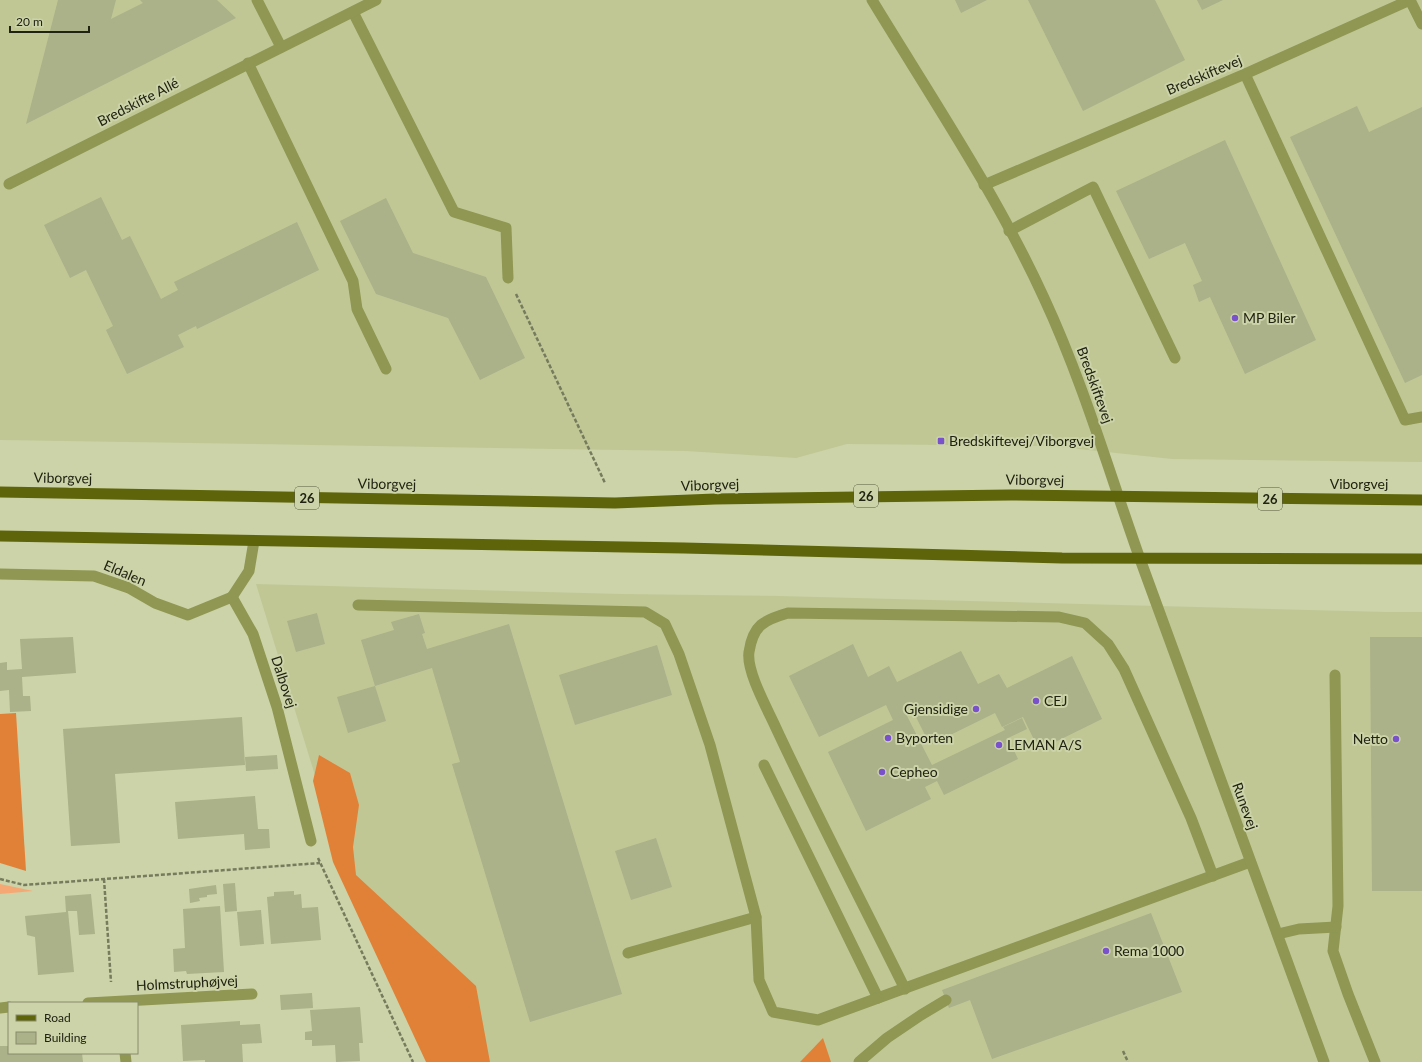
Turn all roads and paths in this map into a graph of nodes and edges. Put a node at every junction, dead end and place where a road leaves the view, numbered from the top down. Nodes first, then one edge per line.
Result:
1 (257, 0) edge
2 (376, 0) edge
3 (872, 0) edge
4 (1410, 0) edge
5 (353, 12) junction
6 (1422, 24) edge
7 (281, 47) junction
8 (248, 64) junction
9 (1245, 74) junction
10 (4, 183) edge
11 (984, 185) junction
12 (1009, 231) junction
13 (508, 278) joint
14 (1175, 358) dead end
15 (386, 369) dead end
16 (1422, 417) edge
17 (0, 492) edge
18 (1118, 496) junction
19 (1422, 500) edge
20 (615, 504) junction
21 (0, 536) edge
22 (254, 541) junction
23 (1140, 559) junction
24 (1422, 559) edge
25 (0, 574) edge
26 (232, 597) junction
27 (358, 605) dead end
28 (1336, 675) dead end
29 (764, 765) dead end
30 (312, 841) dead end
31 (1250, 862) junction
32 (1213, 876) junction
33 (0, 878) edge
34 (104, 879) junction
35 (756, 917) junction
36 (1336, 927) junction
37 (1278, 934) junction
38 (628, 953) dead end
39 (905, 989) junction
40 (252, 994) dead end
41 (878, 998) junction
42 (946, 1000) dead end
43 (120, 1002) edge
44 (1123, 1052) dead end
45 (413, 1062) edge
46 (859, 1062) edge
47 (1128, 1062) edge
48 (1324, 1062) edge
49 (1375, 1062) edge

1 - 7 street
2 - 5 street, Bredskifte Allé
3 - 11 street, Bredskiftevej
4 - 6 street, Bredskiftevej
4 - 9 street, Bredskiftevej
5 - 7 street, Bredskifte Allé
5 - 13 street
7 - 8 street, Bredskifte Allé
8 - 10 street, Bredskifte Allé
8 - 15 street
9 - 11 street, Bredskiftevej
9 - 16 street
11 - 12 street, Bredskiftevej
12 - 14 street
12 - 18 street, Bredskiftevej
13 - 20 path
17 - 20 main road, Viborgvej / 26
18 - 19 main road, Viborgvej / 26
18 - 20 main road, Viborgvej / 26
18 - 23 street, Bredskiftevej
21 - 22 main road
22 - 23 main road
22 - 26 street
23 - 24 main road
23 - 31 street, Runevej
25 - 26 street, Eldalen
26 - 30 street, Dalbovej
27 - 35 street
28 - 36 street
29 - 41 street
31 - 32 street
31 - 37 street, Runevej
32 - 39 street
32 - 39 street
33 - 34 path
34 - 43 path
34 - 45 path
35 - 38 street
35 - 41 street
36 - 37 street
36 - 49 street
37 - 48 street, Runevej
39 - 41 street
40 - 43 street, Holmstruphøjvej
42 - 46 street
44 - 47 path

